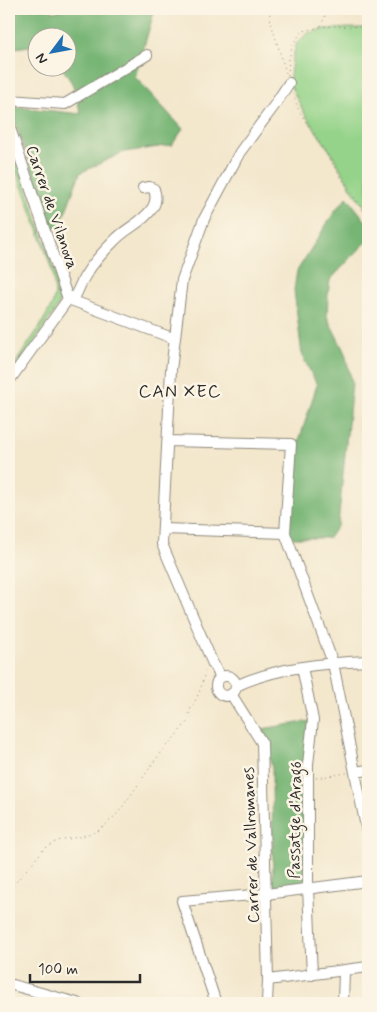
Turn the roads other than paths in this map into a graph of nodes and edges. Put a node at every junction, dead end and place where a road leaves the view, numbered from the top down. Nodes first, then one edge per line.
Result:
1 (147, 55) dead end
2 (289, 83) road end
3 (9, 100) edge
4 (9, 125) edge
5 (143, 188) dead end
6 (70, 300) junction
7 (175, 339) junction
8 (9, 381) edge
9 (168, 441) junction
10 (163, 530) junction
11 (285, 534) junction
12 (368, 662) edge
13 (333, 663) junction
14 (302, 667) junction
15 (221, 677) junction
16 (234, 690) junction
17 (368, 770) edge
18 (355, 772) junction
19 (368, 837) edge
20 (368, 881) edge
21 (308, 888) junction
22 (266, 894) junction
23 (368, 967) edge
24 (344, 971) junction
25 (312, 975) junction
26 (268, 980) junction
27 (9, 984) edge
28 (77, 1003) edge
29 (216, 1003) edge
30 (267, 1003) edge
31 (343, 1003) edge

1 - 3 street
2 - 7 street
4 - 6 street, Carrer de Vilanova
5 - 6 street
6 - 7 street
6 - 8 street
7 - 9 street
9 - 10 street
9 - 11 street
10 - 11 street
10 - 15 street
11 - 13 street
12 - 13 street
13 - 14 street
13 - 18 street
14 - 16 street
14 - 21 street, Passatge d'Aragó
15 - 16 street
15 - 16 street
16 - 22 street, Carrer de Vallromanes
17 - 18 street
18 - 19 street
20 - 21 street
21 - 22 street
21 - 25 street, Passatge d'Aragó
22 - 26 street, Carrer de Vallromanes
22 - 29 street
23 - 24 street
24 - 25 street
24 - 31 street
25 - 26 street
26 - 30 street, Carrer de Vallromanes
27 - 28 street

